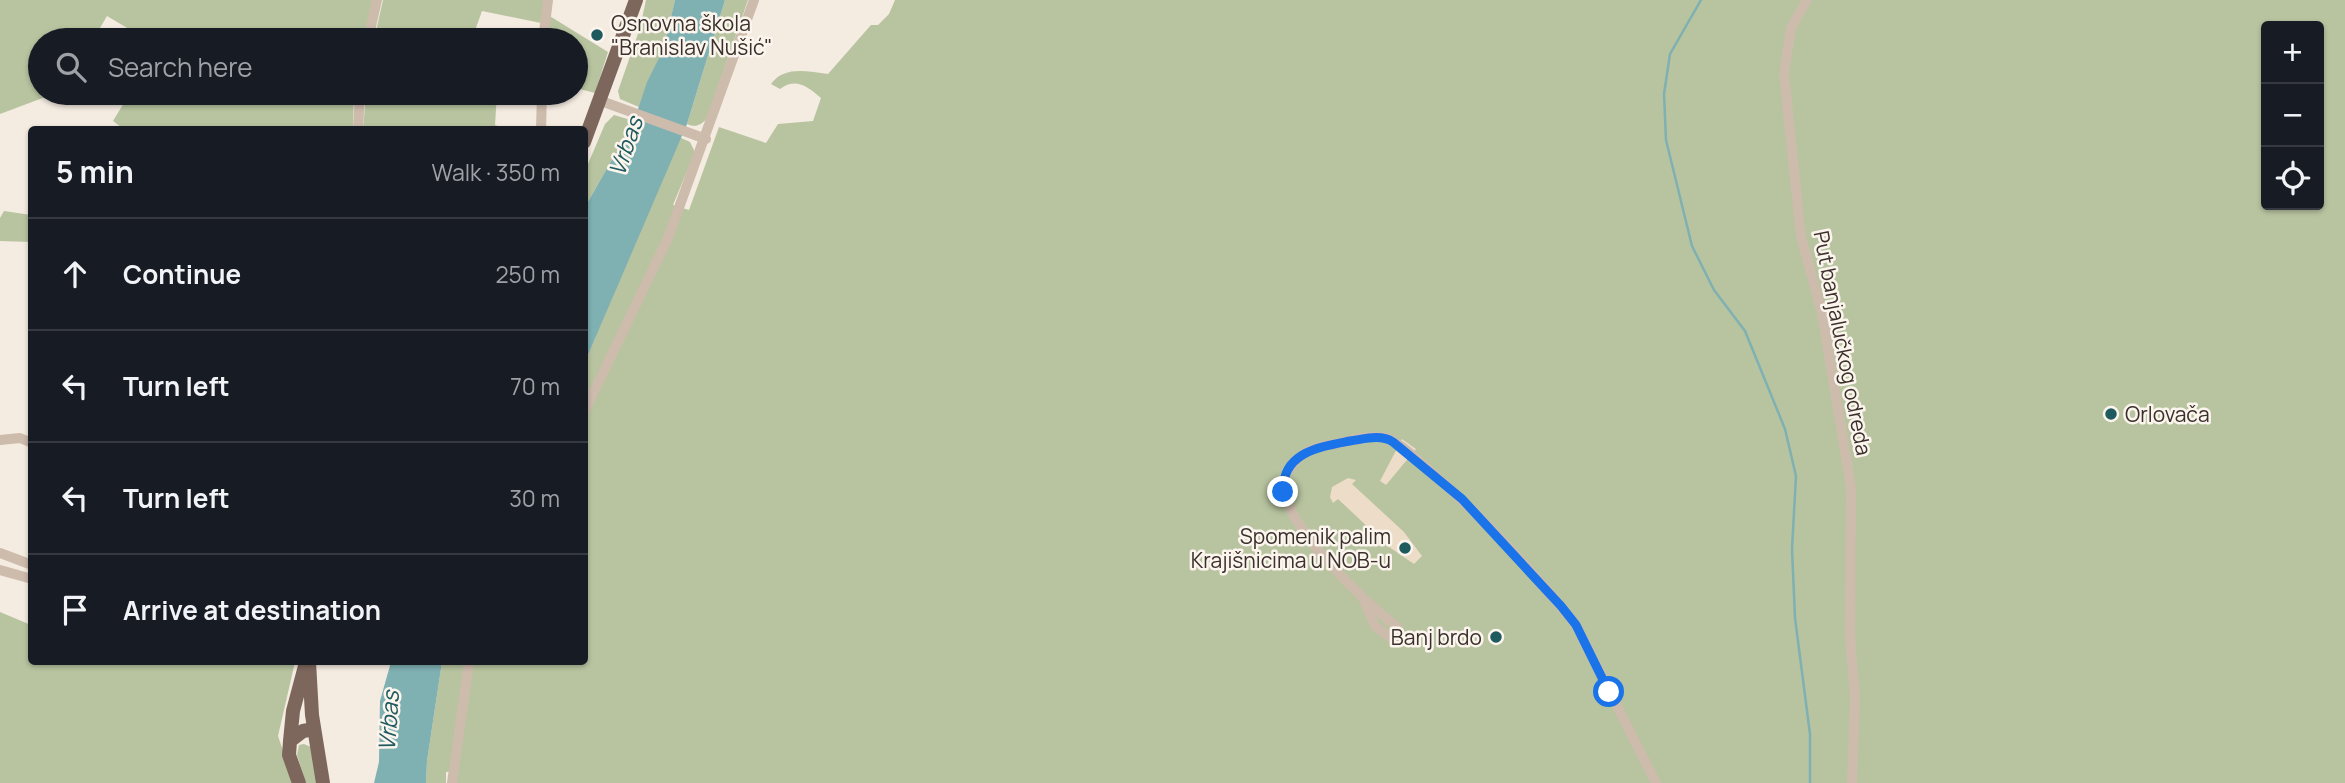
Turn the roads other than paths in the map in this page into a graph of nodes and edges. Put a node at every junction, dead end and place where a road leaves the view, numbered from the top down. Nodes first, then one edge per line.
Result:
1 (377, 0) edge
2 (548, 0) edge
3 (636, 0) edge
4 (754, 0) edge
5 (1807, 0) edge
6 (371, 28) edge
7 (544, 28) edge
8 (601, 101) junction
9 (359, 105) edge
10 (542, 105) edge
11 (358, 126) edge
12 (541, 126) edge
13 (588, 132) edge
14 (706, 139) junction
15 (588, 404) edge
16 (0, 440) edge
17 (28, 441) edge
18 (0, 553) edge
19 (28, 564) edge
20 (0, 570) edge
21 (28, 578) edge
22 (1364, 601) dead end
23 (307, 665) edge
24 (308, 665) edge
25 (469, 665) edge
26 (314, 729) junction
27 (290, 741) junction
28 (299, 783) edge
29 (323, 783) edge
30 (452, 783) edge
31 (1656, 783) edge
32 (1853, 783) edge

1 - 6 street
2 - 7 street
3 - 8 main road
4 - 14 street
5 - 32 street, Put banjalučkog odreda
8 - 13 main road
8 - 14 street
9 - 11 street
10 - 12 street
14 - 15 street
16 - 17 street
18 - 19 street
20 - 21 street
22 - 31 street
23 - 27 main road
24 - 26 main road
25 - 30 street
26 - 27 main road
26 - 29 main road
27 - 28 main road

